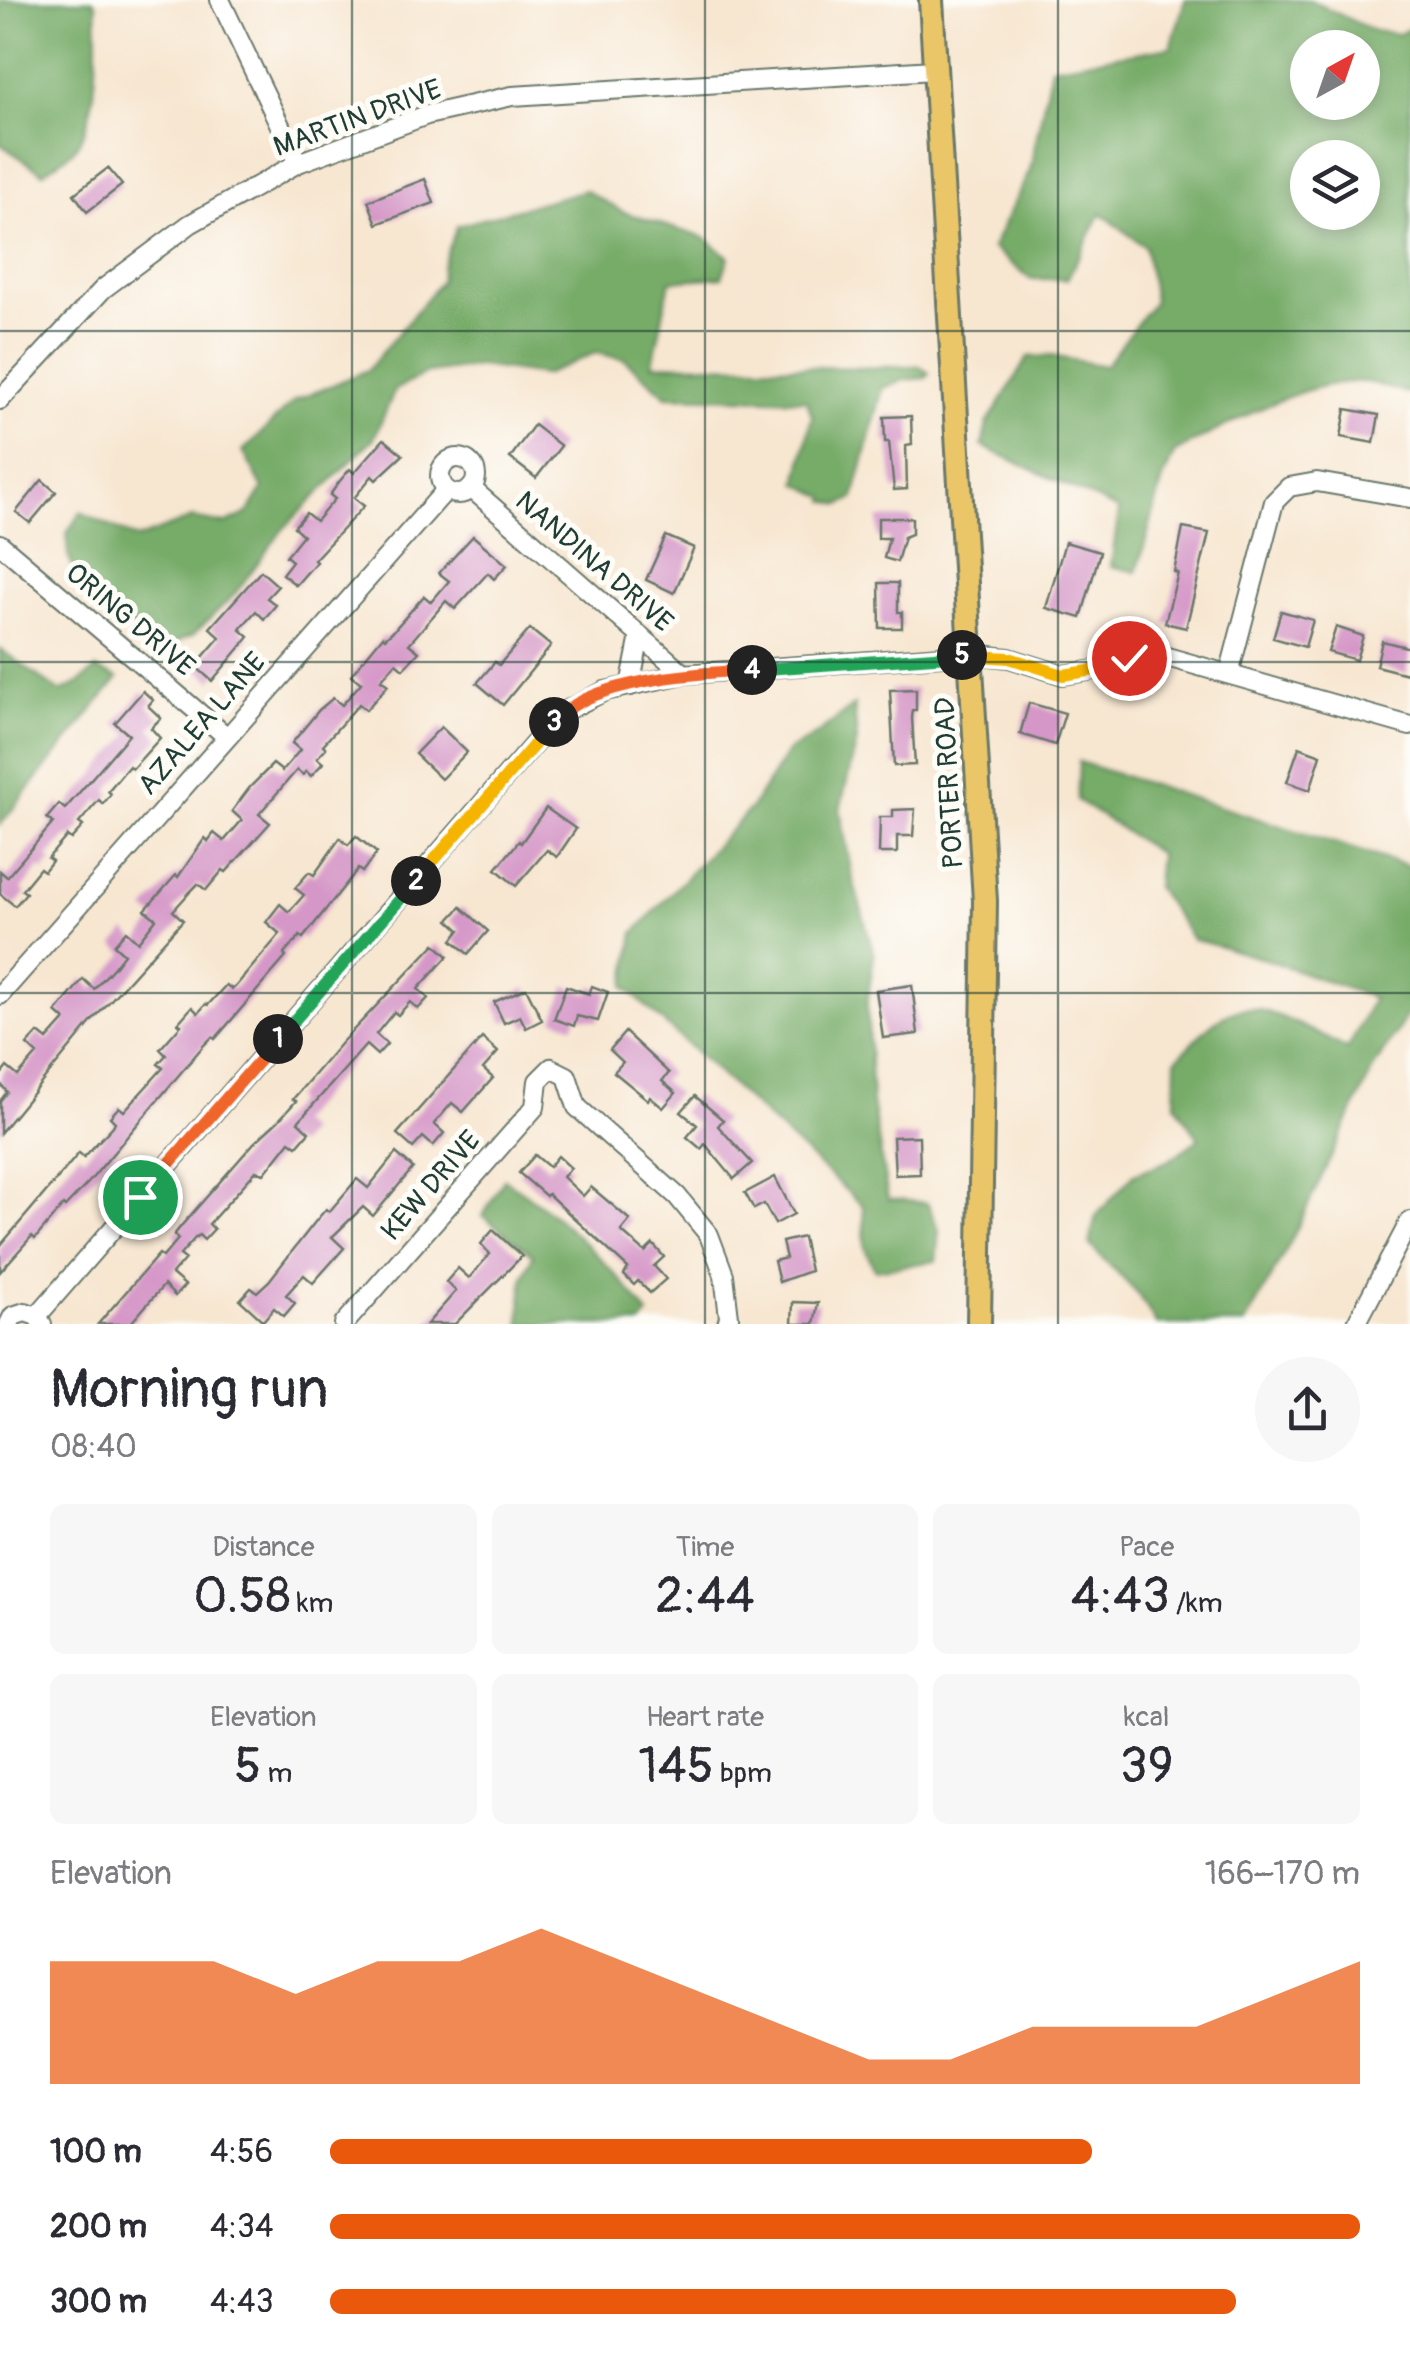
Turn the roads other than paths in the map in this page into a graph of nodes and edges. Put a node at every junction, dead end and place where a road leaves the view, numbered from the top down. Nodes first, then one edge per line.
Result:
1 (220, 0) edge
2 (932, 0) edge
3 (934, 70) junction
4 (298, 163) junction
5 (0, 400) edge
6 (471, 488) junction
7 (446, 490) junction
8 (1410, 498) edge
9 (0, 544) edge
10 (640, 636) junction
11 (971, 654) junction
12 (684, 674) junction
13 (1229, 674) junction
14 (630, 686) junction
15 (1410, 726) edge
16 (226, 736) junction
17 (0, 995) edge
18 (535, 1107) junction
19 (576, 1107) junction
20 (1410, 1221) edge
21 (39, 1320) edge
22 (8, 1324) edge
23 (344, 1324) edge
24 (727, 1324) edge
25 (979, 1324) edge
26 (1356, 1324) edge

1 - 4 street
2 - 3 main road, PORTER ROAD
3 - 4 street, MARTIN DRIVE
3 - 11 main road, PORTER ROAD
4 - 5 street, MARTIN DRIVE
6 - 7 street
6 - 7 street
6 - 10 street, NANDINA DRIVE
7 - 16 street, AZALEA LANE
8 - 13 street
9 - 16 street, ORING DRIVE
10 - 12 street, NANDINA DRIVE
10 - 14 street
11 - 12 street
11 - 13 street
11 - 25 main road, PORTER ROAD
12 - 14 street
13 - 15 street
14 - 21 street
16 - 17 street, AZALEA LANE
18 - 19 street
18 - 19 street, KEW DRIVE
18 - 23 street, KEW DRIVE
19 - 24 street
20 - 26 street
21 - 22 street

